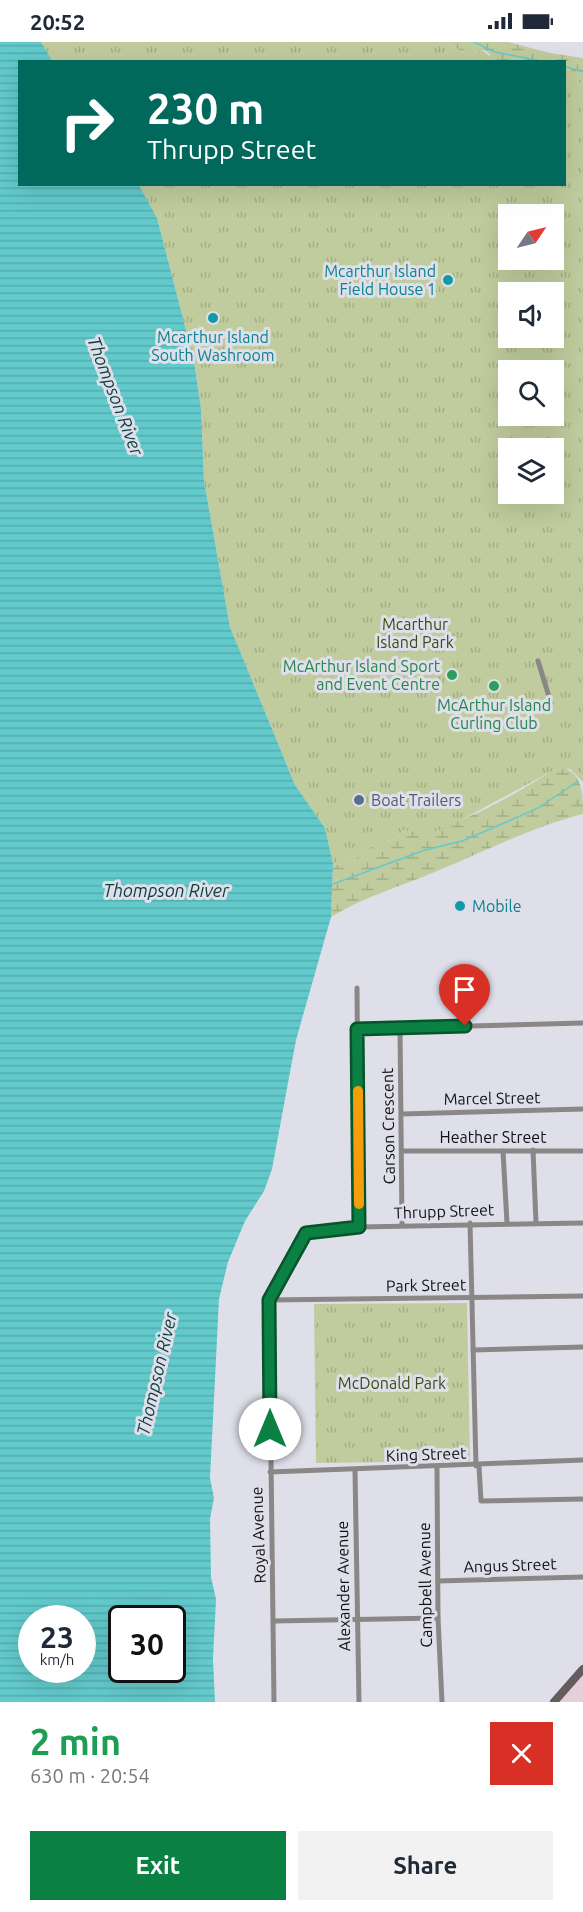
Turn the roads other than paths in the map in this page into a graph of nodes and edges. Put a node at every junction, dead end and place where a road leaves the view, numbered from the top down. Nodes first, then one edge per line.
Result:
1 (538, 661) dead end
2 (550, 703) dead end
3 (357, 988) dead end
4 (583, 1023) edge
5 (400, 1027) junction
6 (357, 1029) junction
7 (583, 1109) edge
8 (402, 1114) junction
9 (533, 1150) junction
10 (403, 1151) junction
11 (503, 1151) junction
12 (583, 1151) edge
13 (536, 1222) junction
14 (471, 1223) junction
15 (507, 1223) junction
16 (583, 1223) edge
17 (402, 1225) junction
18 (359, 1227) junction
19 (306, 1233) joint
20 (583, 1296) edge
21 (473, 1298) junction
22 (269, 1300) junction
23 (583, 1347) edge
24 (473, 1350) junction
25 (583, 1460) edge
26 (478, 1466) junction
27 (437, 1468) junction
28 (355, 1470) junction
29 (270, 1472) junction
30 (583, 1499) edge
31 (583, 1576) edge
32 (438, 1581) junction
33 (438, 1618) junction
34 (357, 1620) junction
35 (274, 1621) junction
36 (583, 1669) edge
37 (274, 1702) edge
38 (359, 1702) edge
39 (442, 1702) edge
40 (554, 1702) edge

1 - 2 street
3 - 6 street
4 - 5 street
5 - 6 street
5 - 8 street, Carson Crescent
6 - 18 street
7 - 8 street, Marcel Street
8 - 10 street, Carson Crescent
9 - 11 street, Heather Street
9 - 12 street, Heather Street
9 - 13 street
10 - 11 street, Heather Street
10 - 17 street, Carson Crescent
11 - 15 street
13 - 15 street, Thrupp Street
13 - 16 street, Thrupp Street
14 - 15 street, Thrupp Street
14 - 17 street, Thrupp Street
14 - 21 street
17 - 18 street, Thrupp Street
18 - 19 street, Thrupp Street
19 - 22 street, Royal Avenue
20 - 21 street, Park Street
21 - 22 street, Park Street
21 - 24 street
22 - 29 street, Royal Avenue
23 - 24 street
24 - 26 street
25 - 26 street, King Street
26 - 27 street, King Street
26 - 30 street
27 - 28 street, King Street
27 - 32 street, Campbell Avenue
28 - 29 street, King Street
28 - 34 street, Alexander Avenue
29 - 35 street, Royal Avenue
31 - 32 street, Angus Street
32 - 33 street, Campbell Avenue
33 - 34 street
33 - 39 street, Campbell Avenue
34 - 35 street
34 - 38 street, Alexander Avenue
35 - 37 street, Royal Avenue
36 - 40 main road

